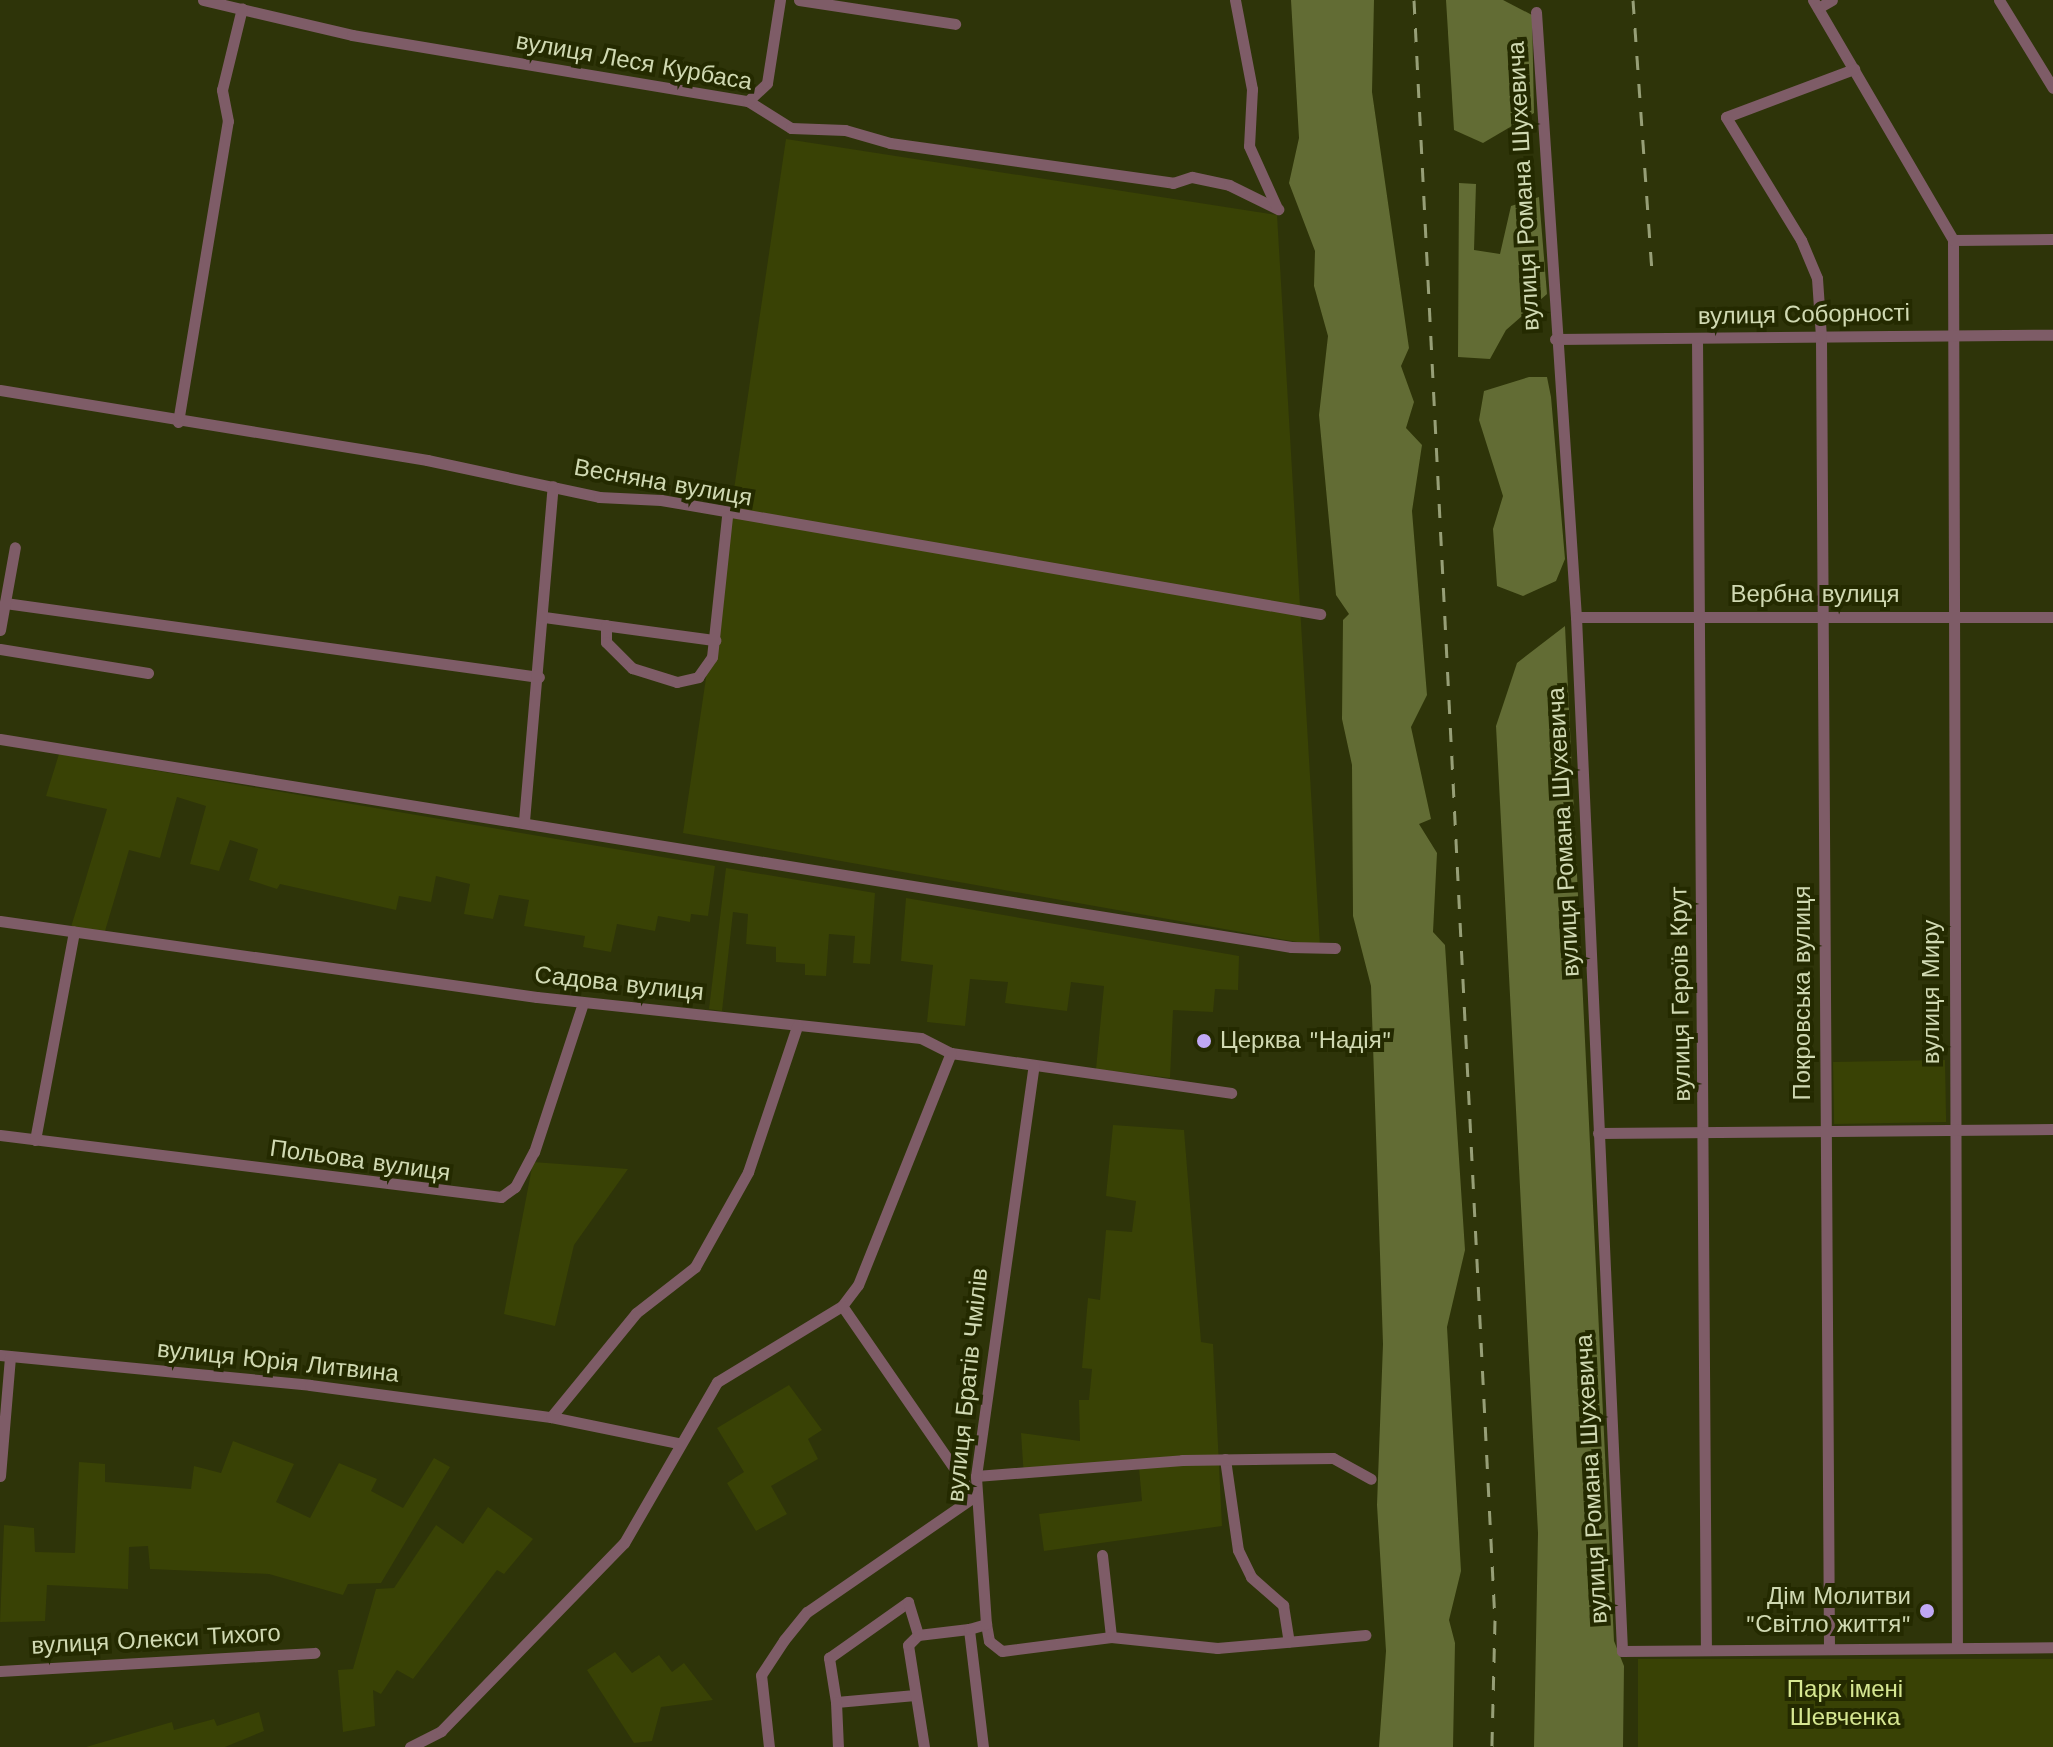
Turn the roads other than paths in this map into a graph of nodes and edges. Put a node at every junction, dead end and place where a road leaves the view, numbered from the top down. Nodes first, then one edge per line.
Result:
1 (203, 0) edge
2 (780, 0) edge
3 (799, 0) edge
4 (1235, 0) edge
5 (1832, 0) edge
6 (1999, 0) edge
7 (1816, 4) edge
8 (257, 6) edge
9 (242, 8) junction
10 (1536, 12) dead end
11 (955, 24) dead end
12 (1854, 69) junction
13 (2053, 88) edge
14 (748, 101) junction
15 (2053, 239) edge
16 (1953, 240) junction
17 (2053, 335) edge
18 (1952, 336) junction
19 (1821, 337) junction
20 (1697, 338) junction
21 (1555, 339) junction
22 (0, 390) edge
23 (178, 422) junction
24 (553, 486) junction
25 (727, 517) junction
26 (15, 547) dead end
27 (5, 603) junction
28 (1320, 614) dead end
29 (544, 617) junction
30 (1576, 617) junction
31 (1699, 617) junction
32 (1824, 617) junction
33 (1951, 617) junction
34 (2053, 617) edge
35 (1, 624) edge
36 (606, 625) junction
37 (715, 640) junction
38 (0, 649) edge
39 (148, 673) dead end
40 (539, 677) junction
41 (0, 739) edge
42 (524, 821) junction
43 (0, 921) edge
44 (74, 932) junction
45 (1335, 948) dead end
46 (583, 1003) junction
47 (797, 1026) junction
48 (951, 1053) junction
49 (1034, 1065) junction
50 (1231, 1093) dead end
51 (1955, 1128) junction
52 (1826, 1129) junction
53 (2053, 1129) edge
54 (1704, 1132) junction
55 (1598, 1133) junction
56 (0, 1135) edge
57 (35, 1140) junction
58 (842, 1306) junction
59 (5, 1355) edge
60 (551, 1417) junction
61 (678, 1443) junction
62 (1225, 1459) junction
63 (0, 1476) edge
64 (976, 1476) junction
65 (1371, 1479) dead end
66 (974, 1497) junction
67 (1102, 1555) dead end
68 (986, 1624) junction
69 (969, 1629) junction
70 (918, 1635) junction
71 (1365, 1635) dead end
72 (1111, 1637) junction
73 (1289, 1642) junction
74 (1957, 1647) junction
75 (2053, 1647) edge
76 (1829, 1649) junction
77 (1706, 1650) junction
78 (314, 1653) dead end
79 (0, 1671) edge
80 (915, 1695) junction
81 (836, 1702) junction
82 (410, 1747) edge
83 (769, 1747) edge
84 (838, 1747) edge
85 (924, 1747) edge
86 (983, 1747) edge

1 - 9 street, вулиця Леся Курбаса
2 - 14 street
3 - 11 street
4 - 14 street, вулиця Леся Курбаса
5 - 7 street
6 - 13 street
7 - 12 street
8 - 9 street, вулиця Леся Курбаса
8 - 14 street, вулиця Леся Курбаса
9 - 23 street
10 - 21 street, вулиця Романа Шухевича
12 - 16 street
12 - 19 street, Покровська вулиця
15 - 16 street
16 - 18 street, вулиця Миру
17 - 18 street, вулиця Соборності
18 - 19 street, вулиця Соборності
18 - 33 street, вулиця Миру
19 - 20 street, вулиця Соборності
19 - 32 street, Покровська вулиця
20 - 21 street, вулиця Соборності
20 - 31 street, вулиця Героїв Крут
21 - 30 street, вулиця Романа Шухевича
22 - 23 street, Весняна вулиця
23 - 24 street, Весняна вулиця
24 - 25 street, Весняна вулиця
24 - 29 street
25 - 28 street, Весняна вулиця
25 - 37 street
26 - 27 street
27 - 35 street
27 - 40 street
29 - 36 street
29 - 40 street
30 - 31 street, Вербна вулиця
30 - 55 street, вулиця Романа Шухевича
31 - 32 street, Вербна вулиця
31 - 54 street, вулиця Героїв Крут
32 - 33 street, Вербна вулиця
32 - 52 street, Покровська вулиця
33 - 34 street, Вербна вулиця
33 - 51 street, вулиця Миру
36 - 37 street
36 - 37 street
38 - 39 street
40 - 42 street
41 - 42 street
42 - 45 street
43 - 44 street, Садова вулиця
44 - 46 street, Садова вулиця
44 - 57 street
46 - 47 street, Садова вулиця
46 - 57 street, Польова вулиця
47 - 48 street, Садова вулиця
47 - 60 street
48 - 49 street, Садова вулиця
48 - 58 street
49 - 50 street, Садова вулиця
49 - 64 street, вулиця Братів Чмілів
51 - 52 street
51 - 53 street
51 - 74 street, вулиця Миру
52 - 54 street
52 - 76 street, Покровська вулиця
54 - 55 street
54 - 77 street, вулиця Героїв Крут
55 - 77 street, вулиця Романа Шухевича
56 - 57 street, Польова вулиця
58 - 61 street
58 - 66 street
59 - 60 street, вулиця Юрія Литвина
59 - 63 street
60 - 61 street, вулиця Юрія Литвина
61 - 82 street
62 - 64 street
62 - 65 street
62 - 73 street
64 - 66 street, вулиця Братів Чмілів
66 - 68 street, вулиця Братів Чмілів
66 - 83 street
67 - 72 street
68 - 69 street
68 - 72 street
69 - 70 street
69 - 86 street
70 - 80 street
70 - 81 street
71 - 73 street
72 - 73 street
74 - 75 street
74 - 76 street
76 - 77 street
78 - 79 street, вулиця Олекси Тихого
80 - 81 street
80 - 85 street
81 - 84 street

